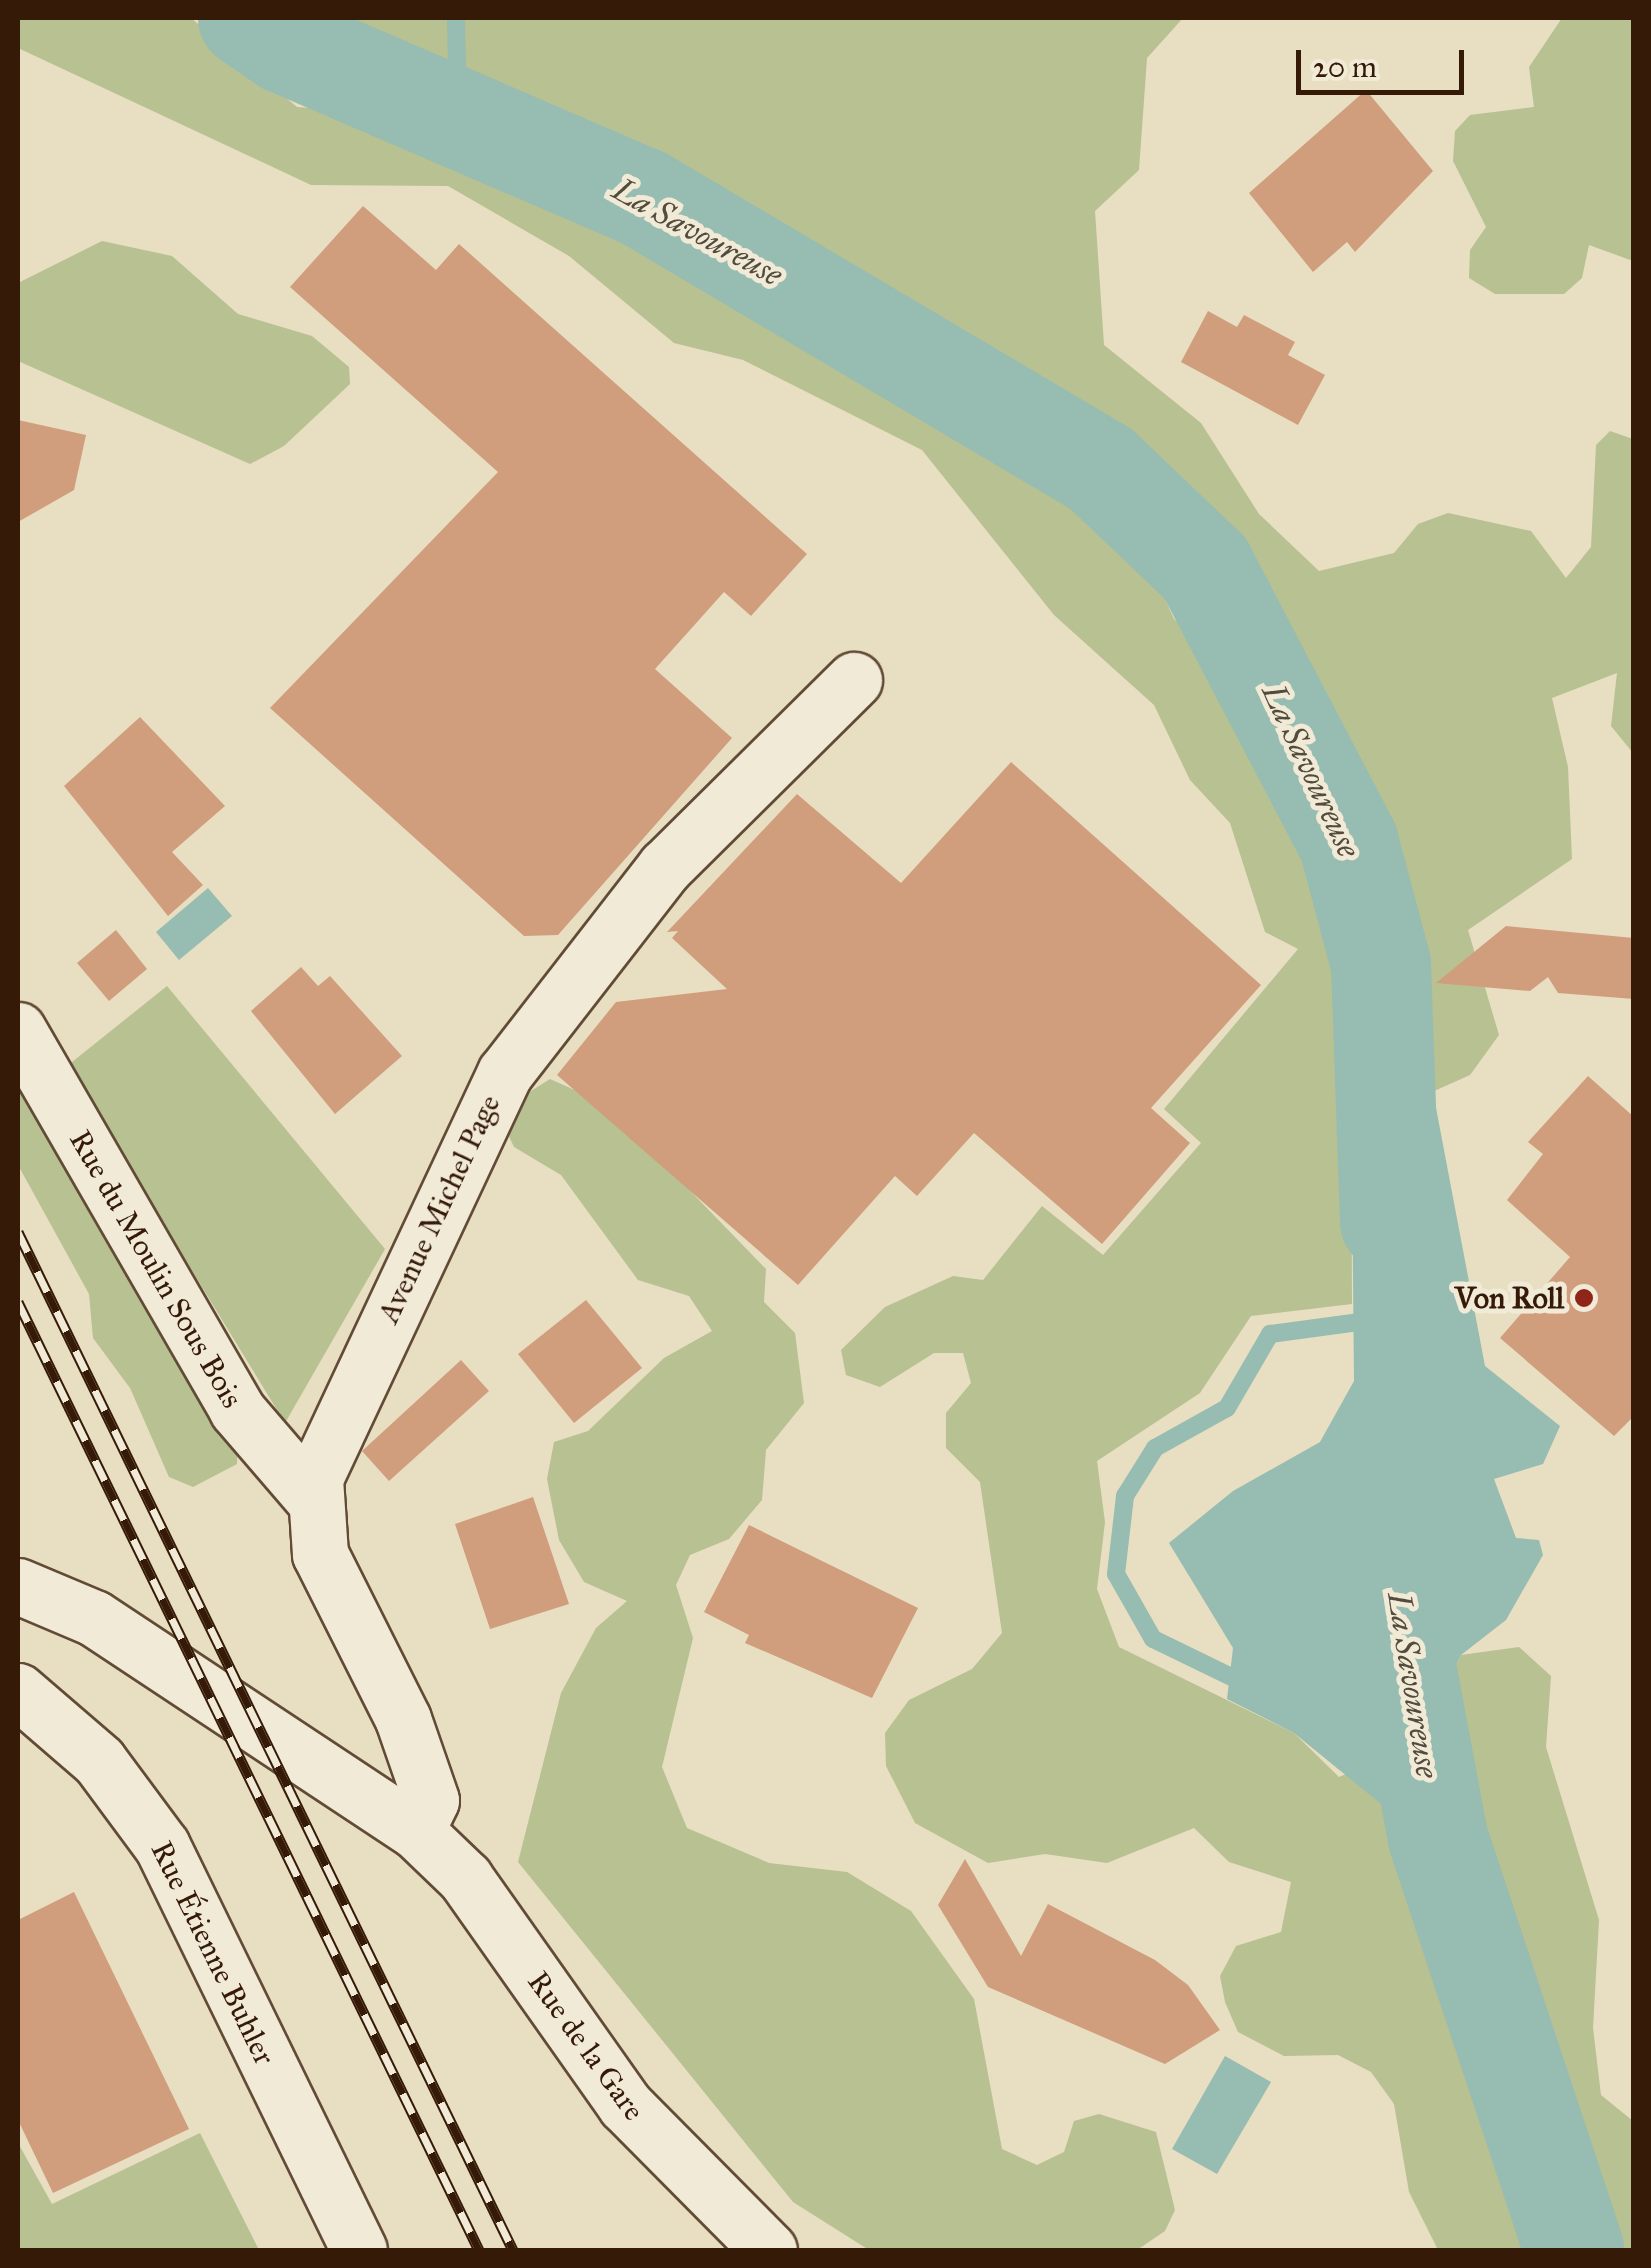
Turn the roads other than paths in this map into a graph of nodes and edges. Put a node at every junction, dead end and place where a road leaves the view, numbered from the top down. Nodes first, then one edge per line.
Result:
1 (854, 680) dead end
2 (18, 1030) edge
3 (311, 1496) junction
4 (18, 1551) edge
5 (18, 1586) edge
6 (94, 1618) junction
7 (18, 1691) edge
8 (416, 1830) junction
9 (359, 2250) edge
10 (769, 2250) edge

1 - 3 street, Avenue Michel Page
2 - 3 street, Rue du Moulin Sous Bois
3 - 8 street
4 - 6 street
5 - 6 street
6 - 8 street, Rue de la Gare
7 - 9 street, Rue Étienne Buhler
8 - 10 street, Rue de la Gare

